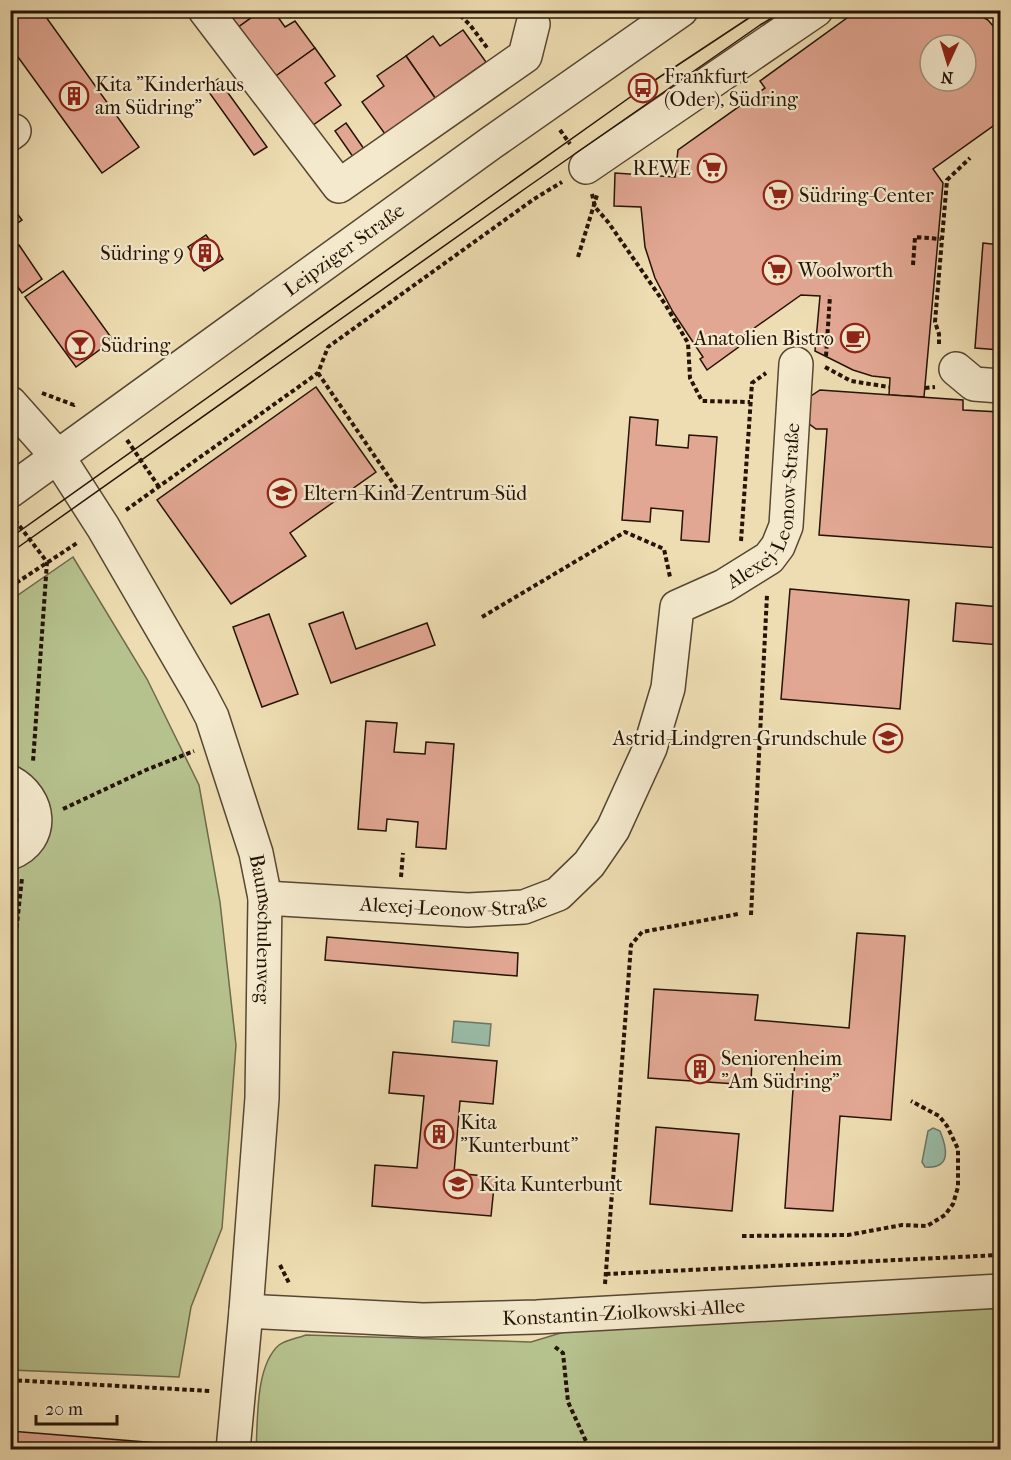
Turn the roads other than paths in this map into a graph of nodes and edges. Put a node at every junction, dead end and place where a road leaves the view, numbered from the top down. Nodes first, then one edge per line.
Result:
1 (205, 10) edge
2 (681, 10) edge
3 (816, 10) edge
4 (533, 24) dead end
5 (592, 178) road end
6 (806, 368) road end
7 (942, 372) road end
8 (1000, 386) edge
9 (10, 403) edge
10 (58, 457) junction
11 (10, 490) edge
12 (265, 898) junction
13 (1000, 1291) edge
14 (246, 1311) junction
15 (233, 1449) edge

1 - 4 street
2 - 10 street, Leipziger Straße
3 - 5 street
6 - 12 street, Alexej-Leonow-Straße
7 - 8 street
9 - 10 street
10 - 11 street, Leipziger Straße
10 - 12 street, Baumschulenweg
12 - 14 street, Baumschulenweg
13 - 14 street, Konstantin-Ziolkowski-Allee
14 - 15 street, Baumschulenweg

